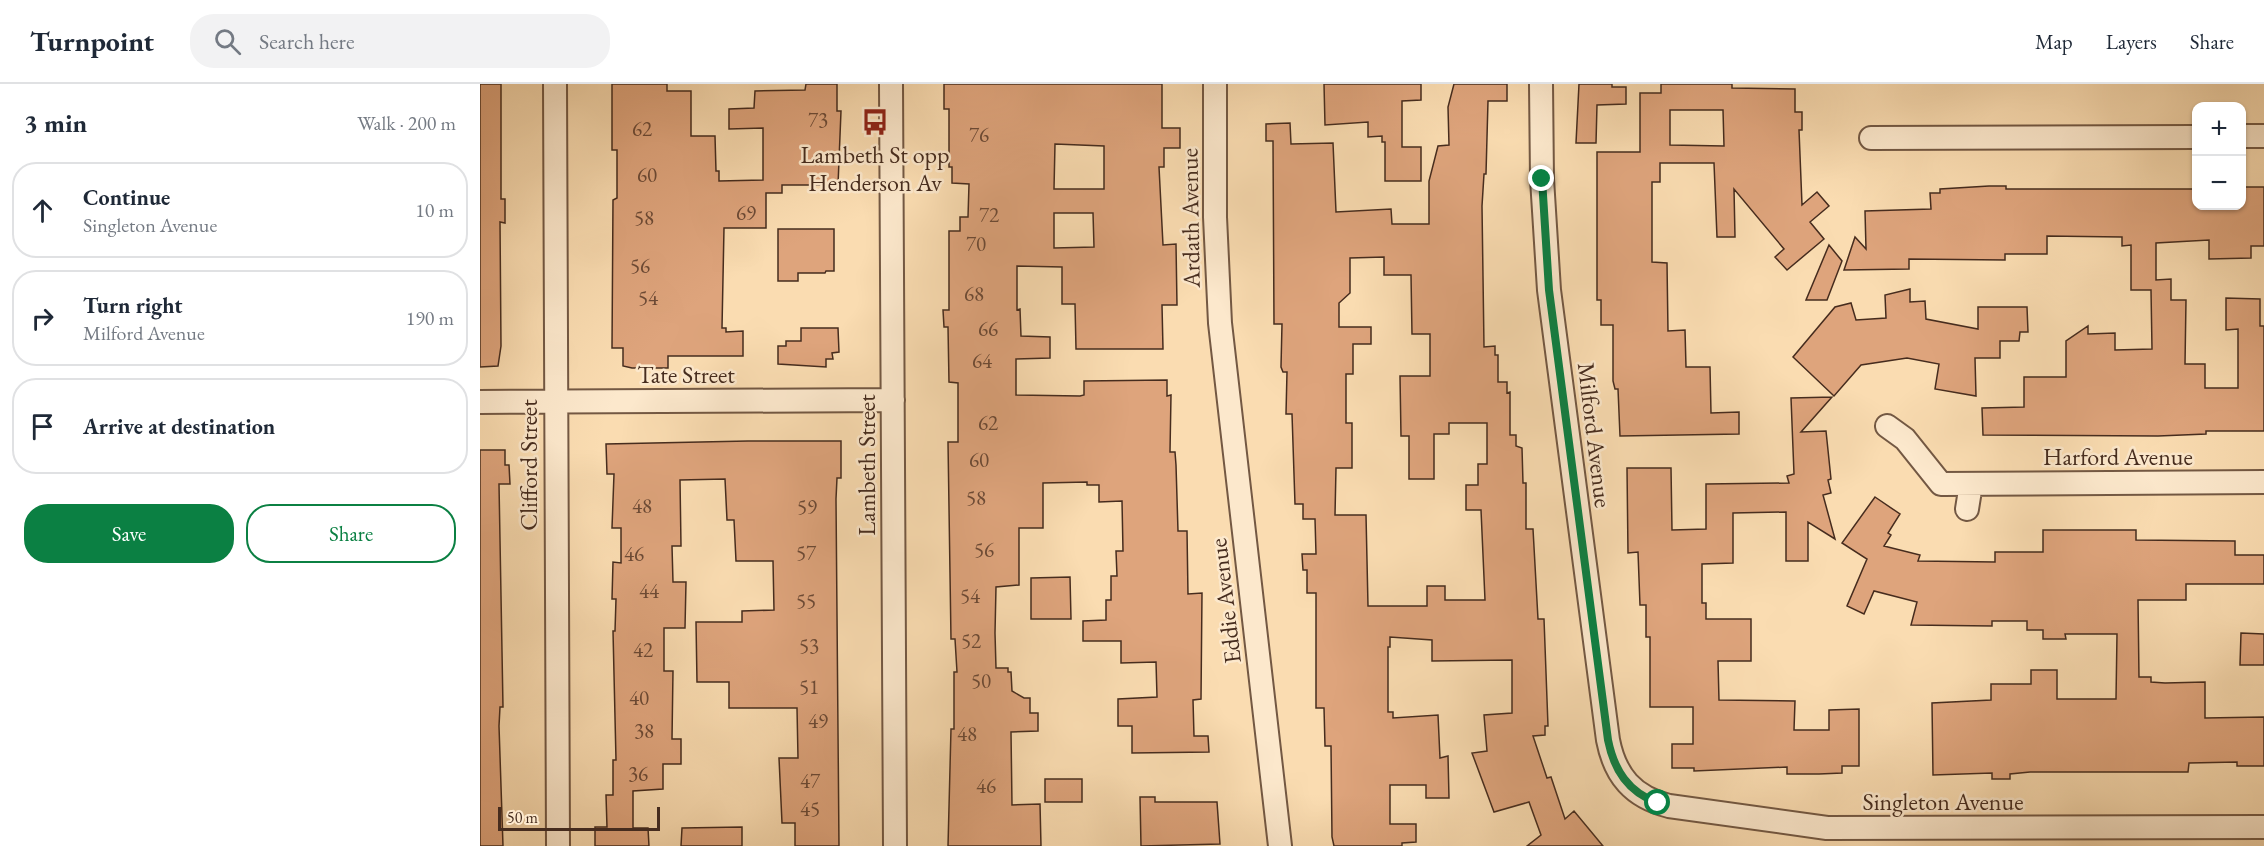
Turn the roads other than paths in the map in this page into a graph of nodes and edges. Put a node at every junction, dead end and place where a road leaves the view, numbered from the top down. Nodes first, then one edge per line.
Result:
1 (555, 84) edge
2 (891, 84) edge
3 (1215, 84) edge
4 (1541, 84) edge
5 (2192, 136) edge
6 (2246, 136) edge
7 (2264, 136) edge
8 (1871, 138) dead end
9 (1223, 350) joint
10 (893, 400) junction
11 (555, 401) junction
12 (480, 402) edge
13 (1887, 426) dead end
14 (2264, 482) edge
15 (1971, 484) junction
16 (1967, 509) dead end
17 (1629, 786) joint
18 (2264, 826) edge
19 (1826, 837) edge
20 (558, 846) edge
21 (895, 846) edge
22 (1280, 846) edge

1 - 11 street, Clifford Street
2 - 10 street, Lambeth Street
3 - 9 street, Ardath Avenue
4 - 17 street, Milford Avenue
5 - 8 street
6 - 7 street
9 - 22 street, Eddie Avenue
10 - 11 street, Tate Street
10 - 21 street, Lambeth Street
11 - 12 street, Tate Street
11 - 20 street, Clifford Street
13 - 15 street, Harford Avenue
14 - 15 street, Harford Avenue
15 - 16 street
17 - 19 street, Singleton Avenue
18 - 19 street, Singleton Avenue

